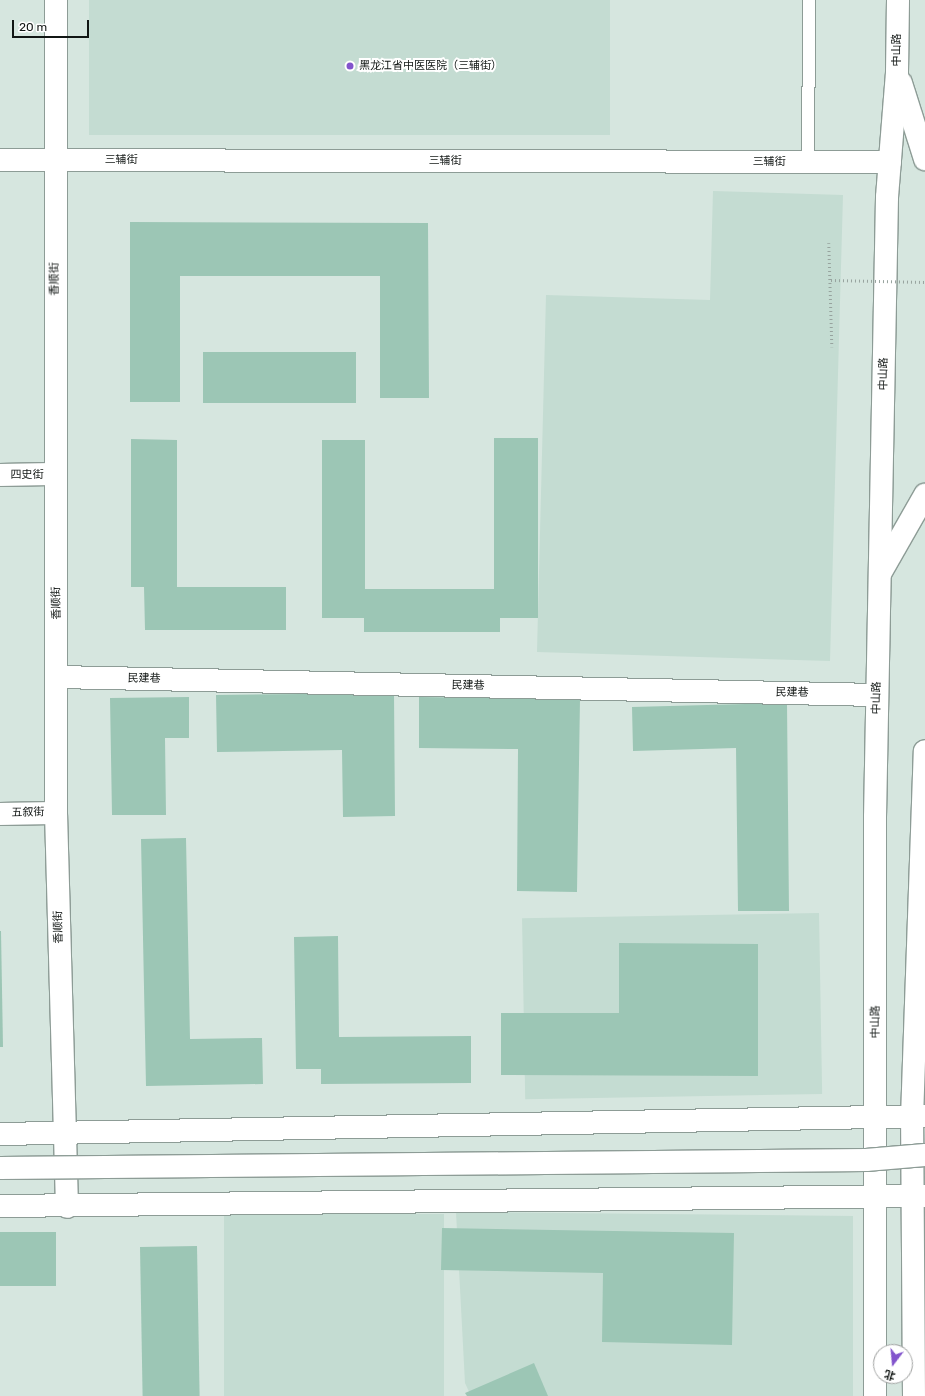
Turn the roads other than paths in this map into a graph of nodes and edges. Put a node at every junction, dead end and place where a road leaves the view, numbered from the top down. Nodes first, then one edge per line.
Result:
1 (56, 0) edge
2 (809, 0) edge
3 (898, 0) edge
4 (897, 72) junction
5 (925, 159) edge
6 (0, 160) edge
7 (56, 160) junction
8 (808, 162) junction
9 (890, 162) junction
10 (54, 474) junction
11 (0, 475) edge
12 (925, 495) edge
13 (880, 575) junction
14 (58, 678) junction
15 (877, 695) junction
16 (925, 750) edge
17 (56, 813) junction
18 (0, 814) edge
19 (918, 1117) edge
20 (876, 1118) junction
21 (64, 1133) junction
22 (0, 1134) edge
23 (925, 1155) edge
24 (0, 1168) edge
25 (875, 1196) junction
26 (919, 1197) edge
27 (0, 1206) edge
28 (67, 1207) junction
29 (875, 1396) edge
30 (914, 1396) edge

1 - 7 street, 香顺街
2 - 8 lane
3 - 4 street, 中山路
4 - 5 street
4 - 9 street, 中山路
6 - 7 street, 三辅街
7 - 8 street, 三辅街
7 - 10 street, 香顺街
8 - 9 street, 三辅街
9 - 13 street, 中山路
10 - 11 street, 四史街
10 - 14 street, 香顺街
12 - 13 street
13 - 15 street, 中山路
14 - 15 street, 民建巷
14 - 17 street, 香顺街
15 - 20 street, 中山路
16 - 19 street
17 - 18 street, 五叙街
17 - 21 street, 香顺街
19 - 20 street
19 - 26 street
20 - 21 street
20 - 25 street, 中山路
21 - 22 street
21 - 28 street, 香顺街
23 - 24 street, bridge
25 - 26 street
25 - 28 street
25 - 29 street, 中山路
26 - 30 street
27 - 28 street

